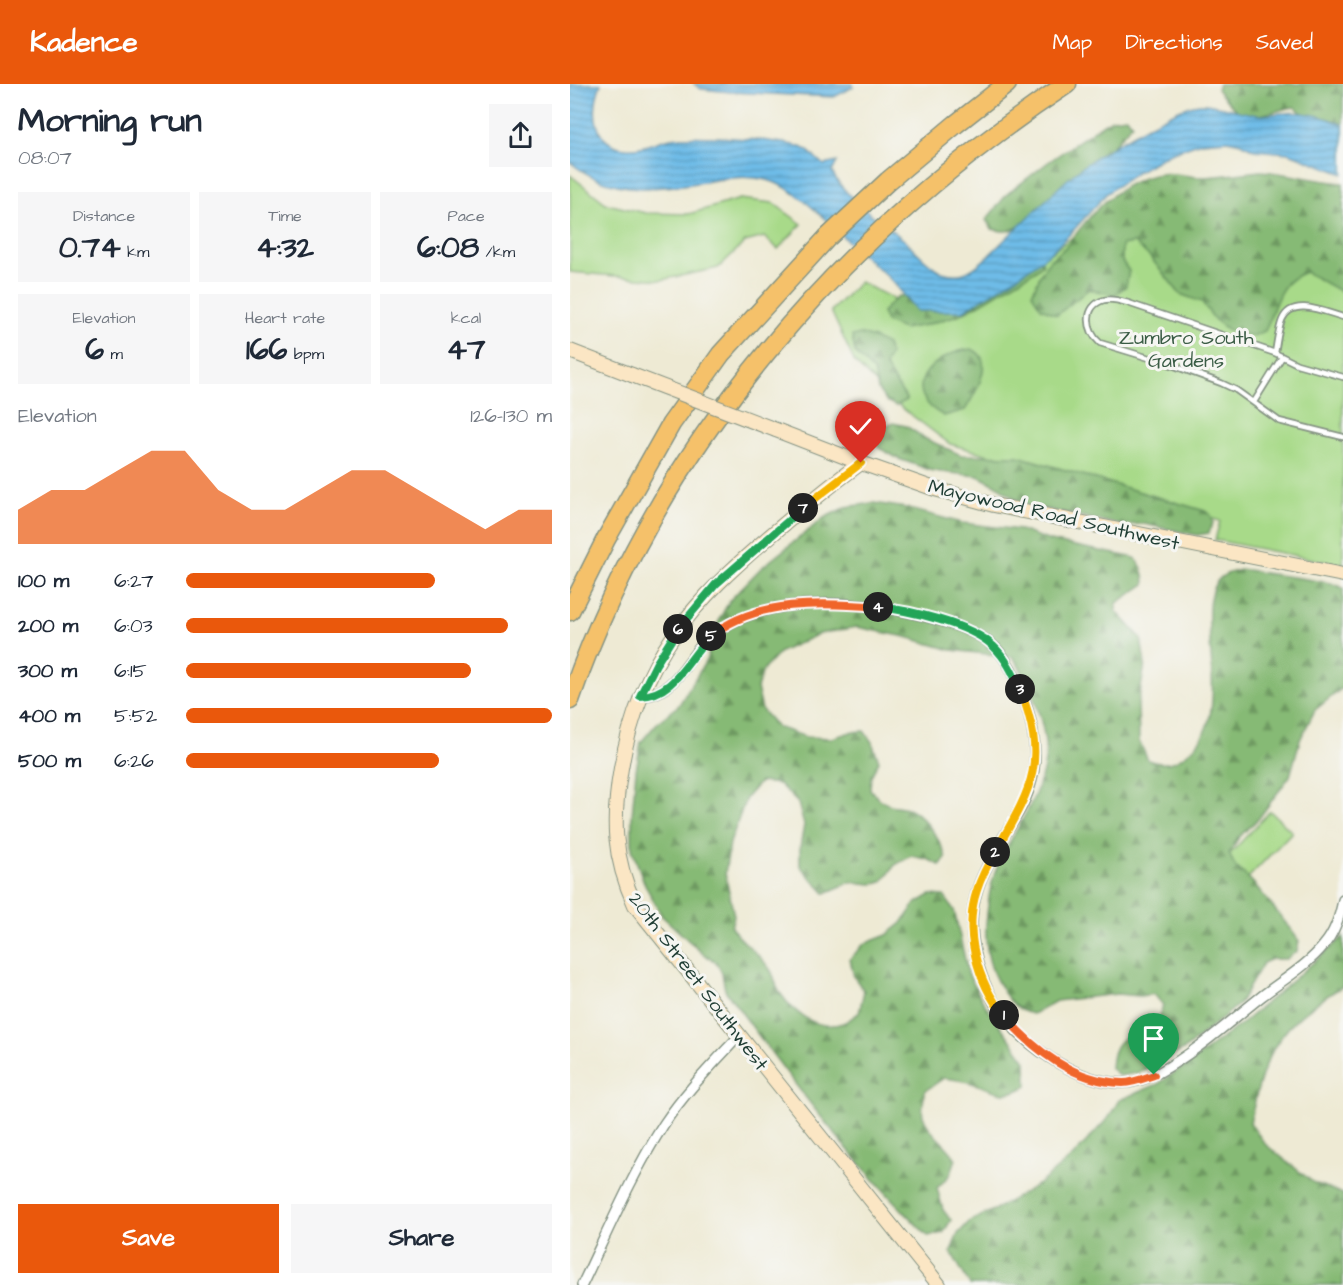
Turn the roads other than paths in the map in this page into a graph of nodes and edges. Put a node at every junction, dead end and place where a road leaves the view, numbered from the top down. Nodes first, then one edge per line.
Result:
1 (1007, 84) edge
2 (1067, 84) edge
3 (1343, 317) edge
4 (570, 351) edge
5 (1275, 353) junction
6 (1282, 357) junction
7 (1343, 377) edge
8 (1254, 402) junction
9 (1343, 437) edge
10 (861, 463) junction
11 (1343, 575) edge
12 (570, 611) edge
13 (640, 696) junction
14 (570, 700) edge
15 (1343, 900) edge
16 (739, 1036) junction
17 (582, 1285) edge
18 (939, 1285) edge

1 - 12 highway
2 - 14 highway
3 - 5 lane
4 - 10 street, Mayowood Road Southwest, bridge
5 - 6 lane
5 - 8 lane
6 - 7 lane
6 - 8 lane
8 - 9 lane
10 - 11 street, Mayowood Road Southwest
10 - 13 street, 20th Street Southwest
13 - 15 street
13 - 16 street, 20th Street Southwest
16 - 17 street
16 - 18 street, 20th Street Southwest

